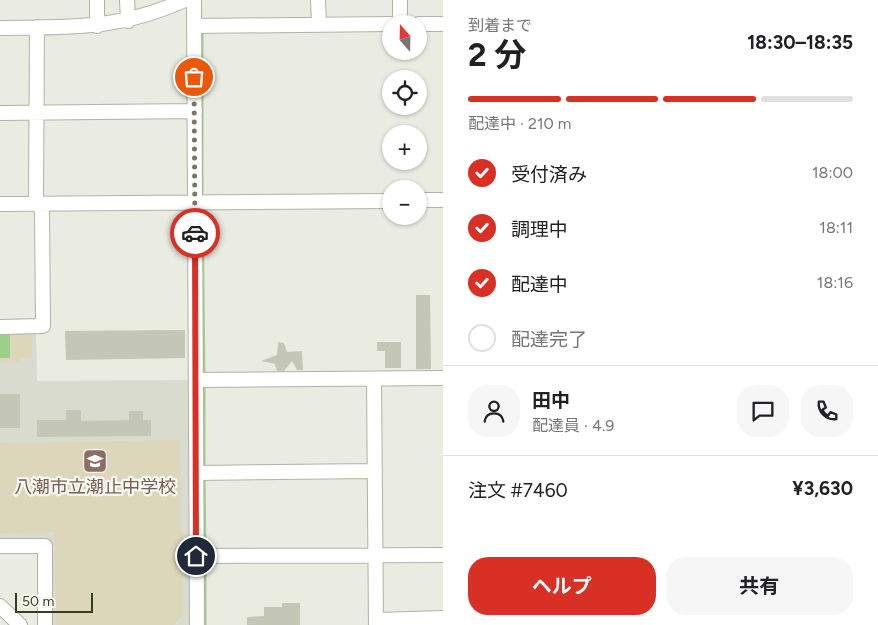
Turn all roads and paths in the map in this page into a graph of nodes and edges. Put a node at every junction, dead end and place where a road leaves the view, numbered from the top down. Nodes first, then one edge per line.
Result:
1 (97, 0) edge
2 (127, 0) edge
3 (185, 0) edge
4 (194, 0) edge
5 (318, 0) edge
6 (400, 0) edge
7 (400, 15) edge
8 (128, 21) junction
9 (319, 24) junction
10 (382, 24) edge
11 (428, 24) edge
12 (443, 24) edge
13 (97, 26) junction
14 (194, 26) junction
15 (37, 27) junction
16 (0, 28) edge
17 (194, 111) junction
18 (0, 113) edge
19 (37, 113) junction
20 (427, 200) edge
21 (443, 200) edge
22 (382, 201) edge
23 (201, 202) junction
24 (39, 203) junction
25 (0, 204) edge
26 (0, 327) edge
27 (443, 378) edge
28 (374, 379) junction
29 (203, 380) junction
30 (375, 471) junction
31 (203, 473) junction
32 (0, 546) edge
33 (375, 555) junction
34 (443, 555) edge
35 (196, 556) junction
36 (0, 606) edge
37 (443, 618) edge
38 (376, 622) edge
39 (20, 625) edge
40 (45, 625) edge
41 (197, 625) edge

1 - 13 street
2 - 8 street
3 - 8 street
4 - 14 street
5 - 9 street
6 - 7 street
8 - 13 street
9 - 10 street
9 - 14 street
11 - 12 street
13 - 15 street
14 - 17 street
15 - 16 street
15 - 19 street
17 - 19 street
17 - 23 street
18 - 19 street
19 - 24 street
20 - 21 street
22 - 23 street
23 - 24 street
23 - 29 street
24 - 25 street
24 - 26 street
27 - 28 street
28 - 29 street
28 - 30 street
29 - 31 street
30 - 31 street
30 - 33 street
31 - 35 street
32 - 40 street
33 - 34 street
33 - 35 street
33 - 38 street
35 - 41 street
36 - 39 street
37 - 38 street

